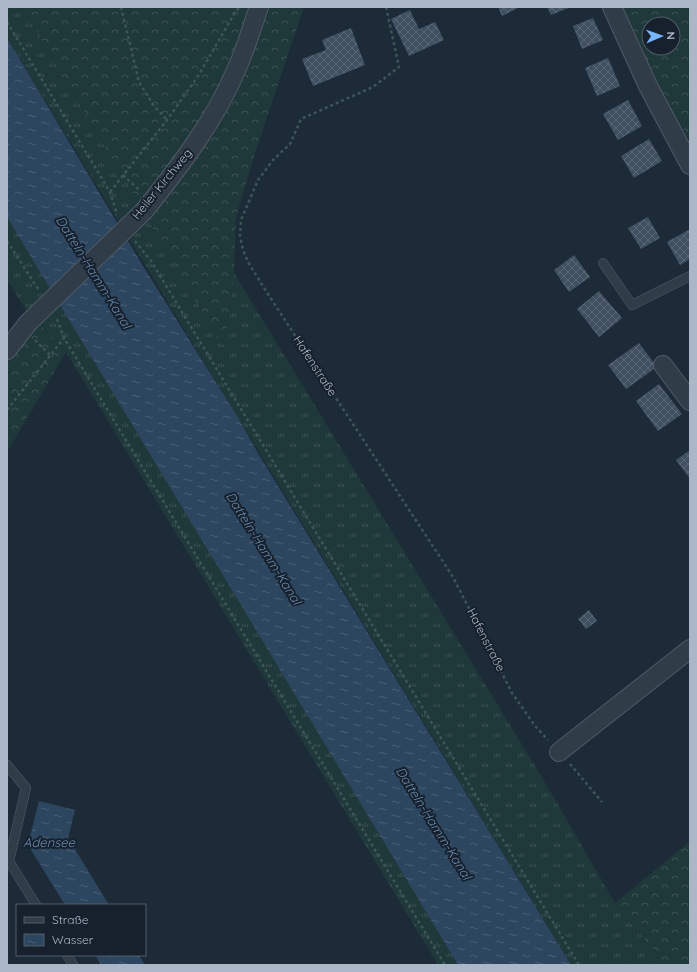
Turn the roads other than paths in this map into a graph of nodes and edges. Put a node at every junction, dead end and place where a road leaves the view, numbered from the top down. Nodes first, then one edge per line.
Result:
1 (259, 7) edge
2 (612, 7) edge
3 (690, 165) edge
4 (603, 263) dead end
5 (690, 276) edge
6 (7, 350) edge
7 (662, 365) dead end
8 (690, 401) edge
9 (690, 649) edge
10 (559, 752) road end
11 (7, 764) edge
12 (35, 904) edge
13 (68, 956) edge
14 (73, 965) edge

1 - 6 street, Heiler Kirchweg, bridge
2 - 3 street
4 - 5 lane
7 - 8 street
9 - 10 street
11 - 12 lane
13 - 14 lane

